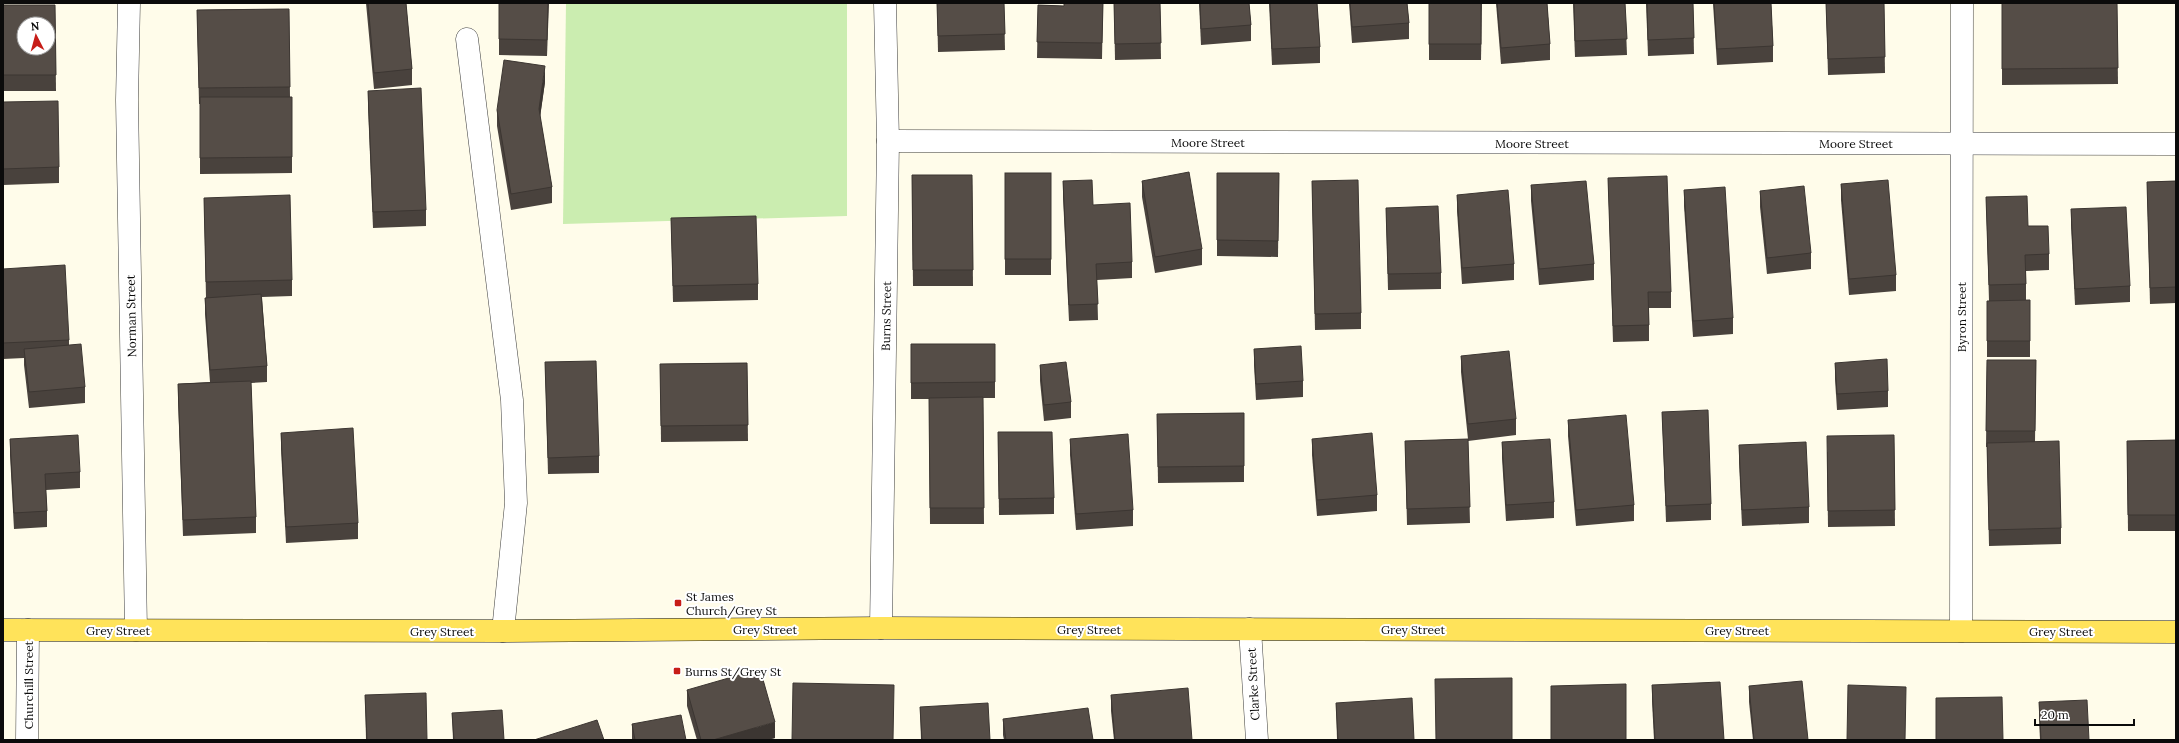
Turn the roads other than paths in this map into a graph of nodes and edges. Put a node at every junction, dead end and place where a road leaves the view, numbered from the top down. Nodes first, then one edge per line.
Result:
1 (129, 3) edge
2 (885, 3) edge
3 (1962, 3) edge
4 (467, 39) dead end
5 (888, 141) junction
6 (1960, 144) junction
7 (2176, 144) edge
8 (881, 628) junction
9 (1250, 629) junction
10 (3, 630) edge
11 (28, 630) junction
12 (136, 630) junction
13 (503, 631) junction
14 (1961, 631) junction
15 (2176, 632) edge
16 (27, 740) edge
17 (1257, 740) edge

1 - 12 street, Norman Street
2 - 5 street, Burns Street
3 - 6 street, Byron Street
4 - 13 street
5 - 6 street, Moore Street
5 - 8 street, Burns Street
6 - 7 street, Moore Street
6 - 14 street, Byron Street
8 - 9 main road, Grey Street
8 - 13 main road, Grey Street
9 - 14 main road, Grey Street
9 - 17 street, Clarke Street
10 - 11 main road, Grey Street
11 - 12 main road, Grey Street
11 - 16 street, Churchill Street
12 - 13 main road, Grey Street
14 - 15 main road, Grey Street

